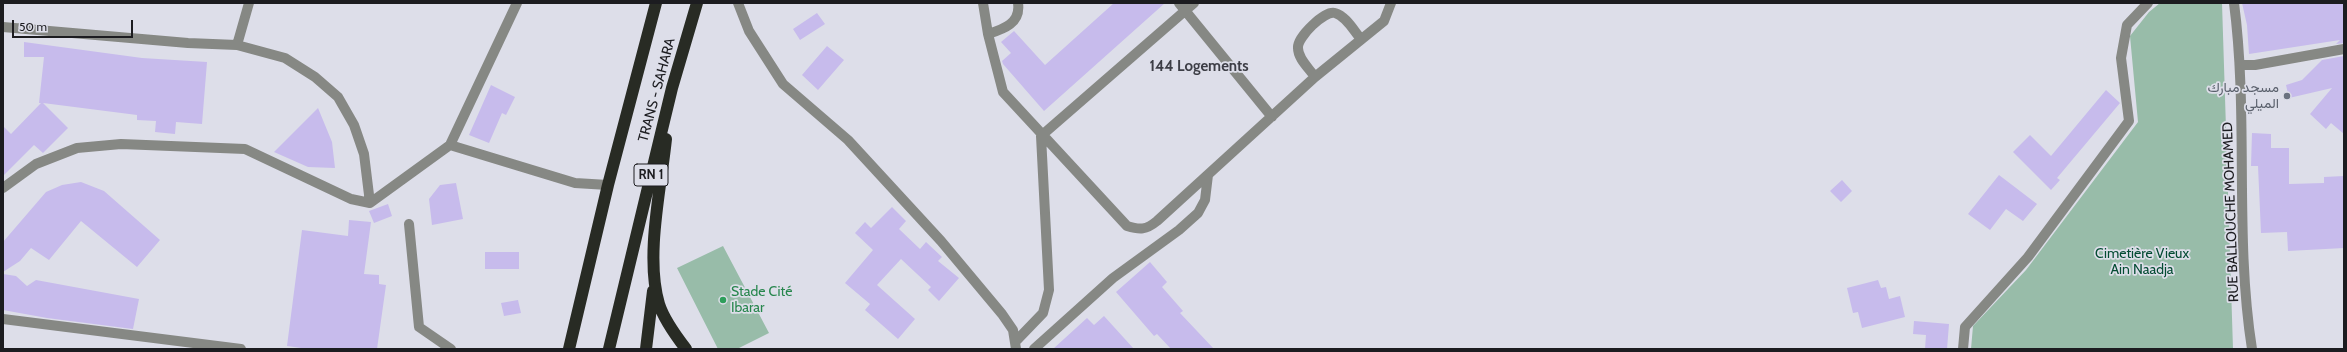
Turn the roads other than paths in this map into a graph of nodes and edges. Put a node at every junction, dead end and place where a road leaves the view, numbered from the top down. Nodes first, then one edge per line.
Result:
1 (249, 3) edge
2 (517, 3) edge
3 (656, 3) edge
4 (697, 3) edge
5 (738, 3) edge
6 (983, 3) edge
7 (1018, 3) edge
8 (1194, 3) edge
9 (1391, 3) edge
10 (2148, 3) edge
11 (2234, 3) edge
12 (1182, 7) edge
13 (3, 27) edge
14 (988, 34) junction
15 (1361, 39) junction
16 (237, 45) junction
17 (2344, 49) edge
18 (2241, 65) junction
19 (1315, 77) junction
20 (672, 88) junction
21 (1272, 117) junction
22 (1041, 136) junction
23 (450, 145) junction
24 (1208, 175) junction
25 (608, 185) junction
26 (3, 188) edge
27 (370, 203) junction
28 (409, 224) dead end
29 (654, 283) junction
30 (3, 318) edge
31 (1016, 345) edge
32 (241, 349) edge
33 (451, 349) edge
34 (569, 349) edge
35 (609, 349) edge
36 (646, 349) edge
37 (686, 349) edge
38 (1034, 349) edge
39 (1963, 349) edge
40 (2252, 349) edge

1 - 16 street
2 - 23 street
3 - 25 highway, TRANS - SAHARA / RN 1
4 - 20 highway, TRANS - SAHARA / RN 1
5 - 31 street
6 - 14 street
7 - 14 street
8 - 12 street
9 - 15 street
10 - 39 street
11 - 18 street, RUE BALLOUCHE MOHAMED
12 - 21 street
12 - 22 street
13 - 16 street
14 - 22 street
15 - 19 street
15 - 19 street
16 - 27 street
17 - 18 street
18 - 40 street, RUE BALLOUCHE MOHAMED
19 - 21 street
20 - 29 highway
20 - 35 highway, TRANS - SAHARA / RN 1
21 - 24 street
22 - 24 street
22 - 31 street
23 - 25 street
23 - 27 street
24 - 38 street
25 - 34 highway, TRANS - SAHARA / RN 1
26 - 27 street
28 - 33 street
29 - 36 highway
29 - 37 highway
30 - 32 street

